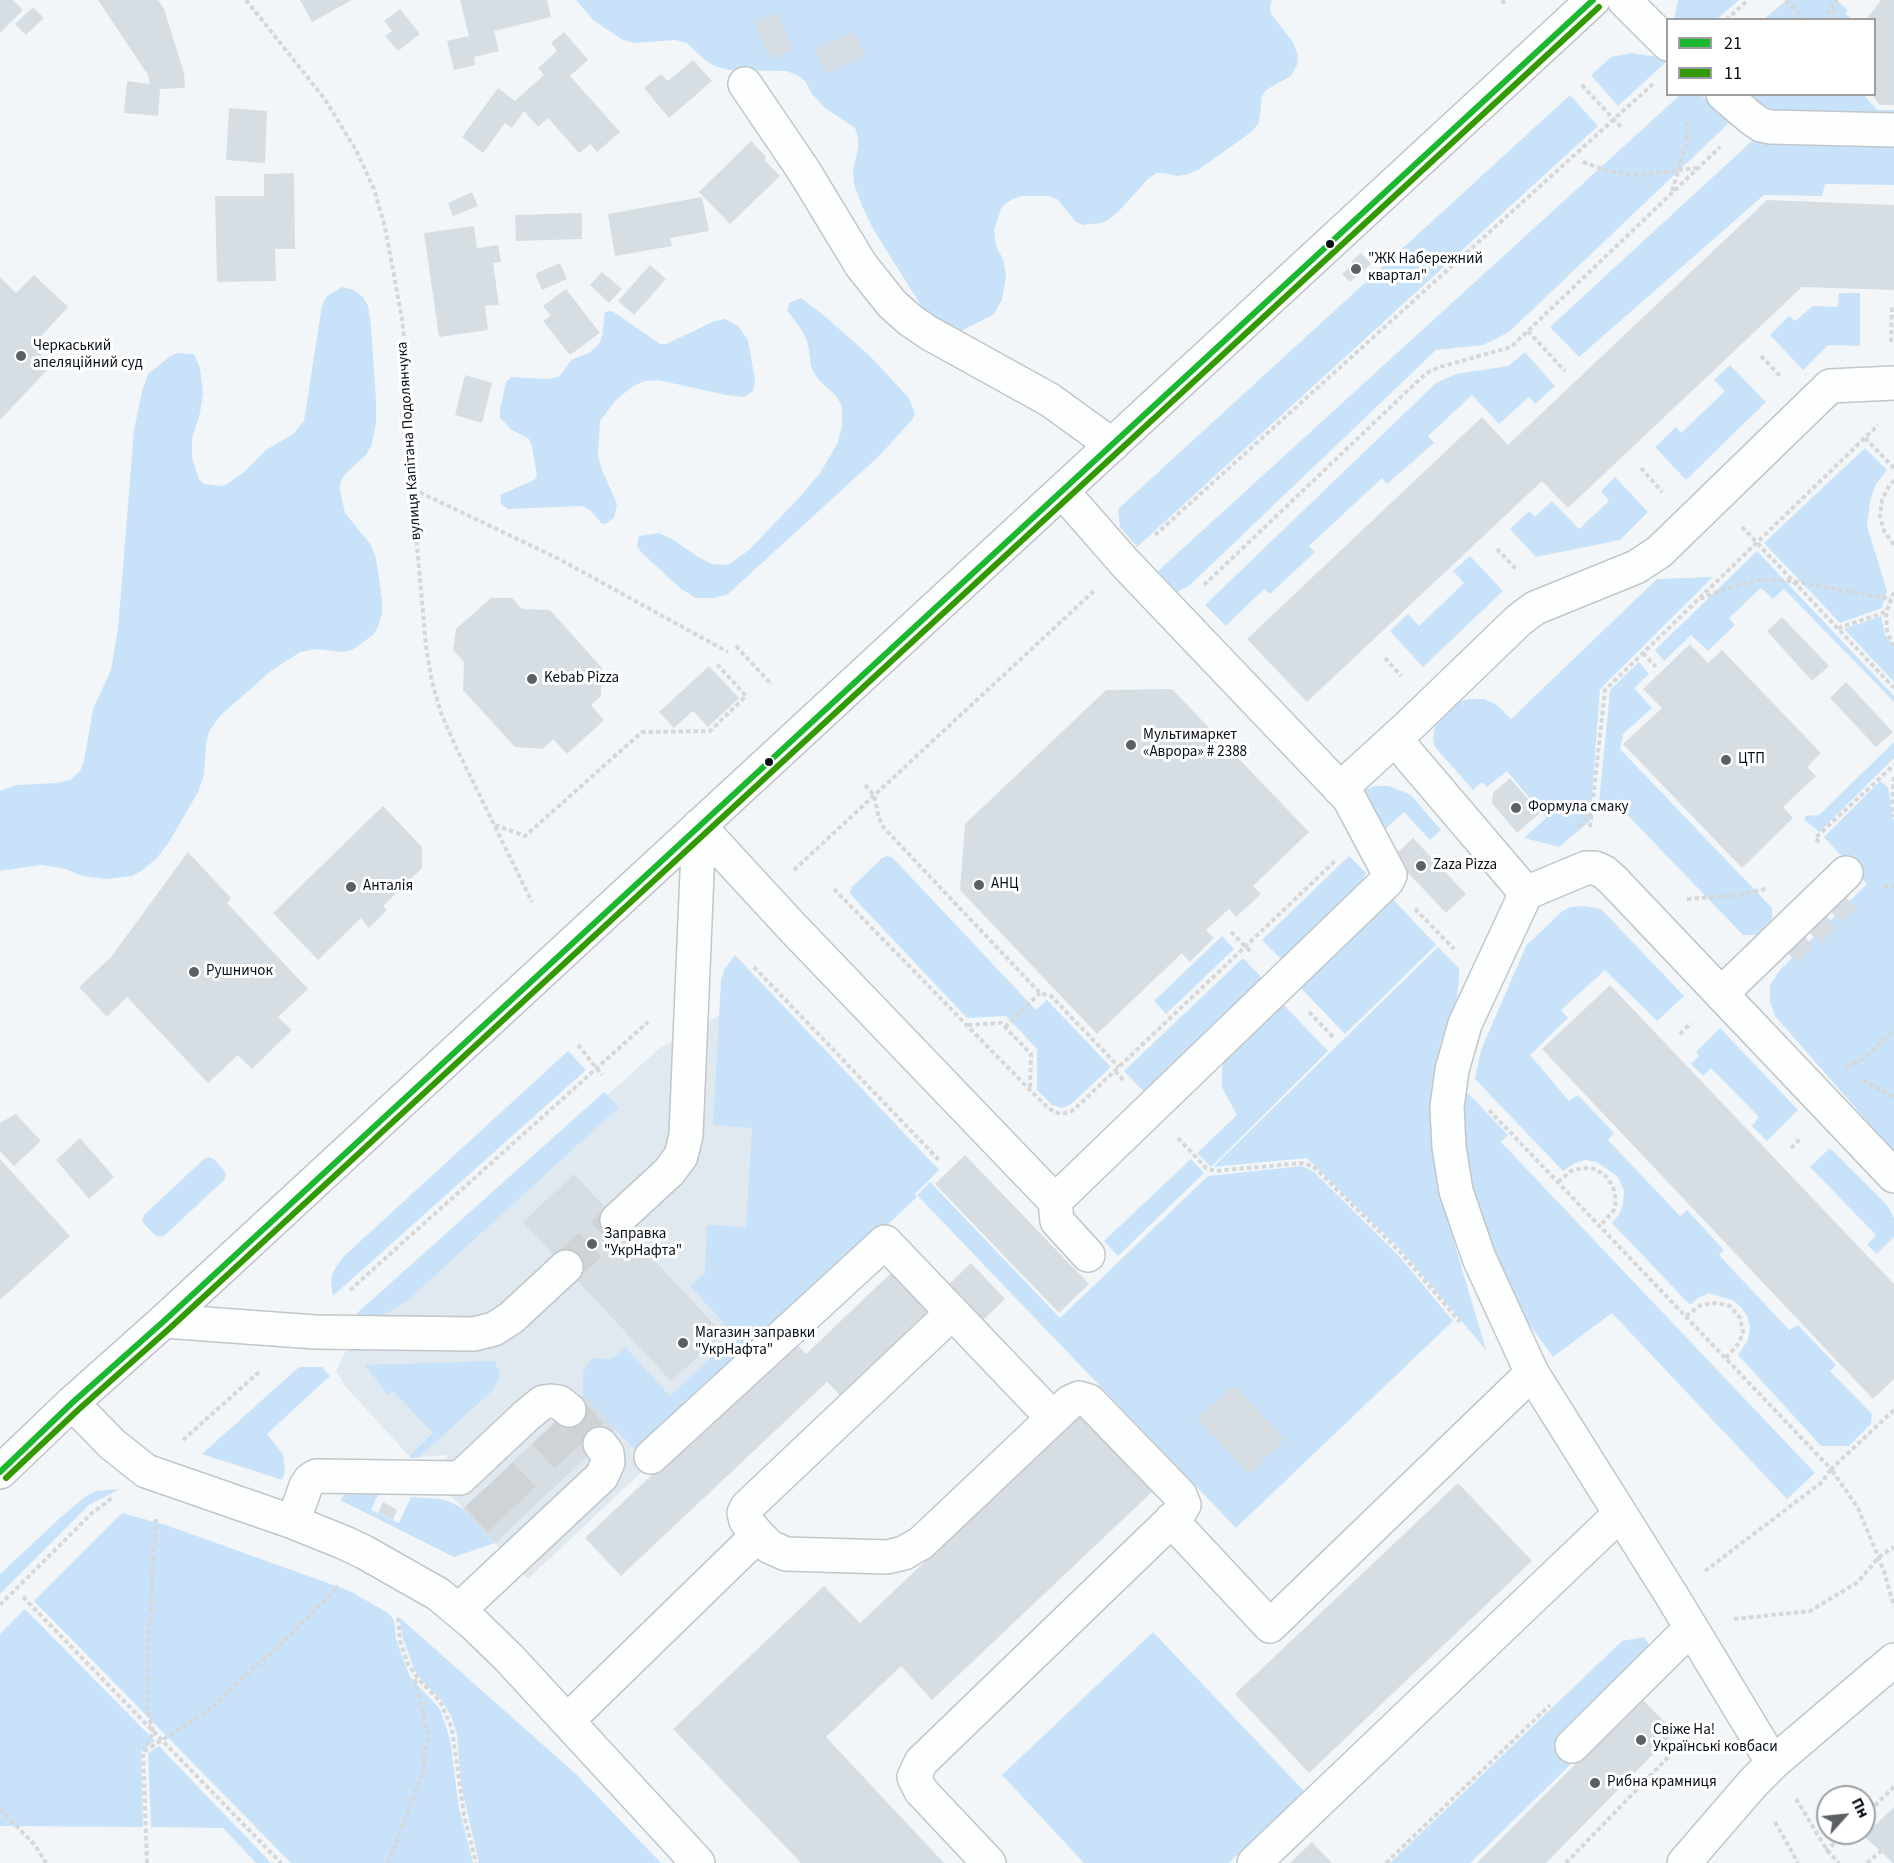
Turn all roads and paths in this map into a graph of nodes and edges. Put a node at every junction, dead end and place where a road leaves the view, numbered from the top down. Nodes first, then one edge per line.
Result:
1 (246, 0) edge
2 (1502, 0) edge
3 (1593, 0) edge
4 (1623, 0) edge
5 (1748, 0) edge
6 (1786, 0) edge
7 (1837, 0) edge
8 (1506, 5) dead end
9 (1834, 5) junction
10 (1728, 18) edge
11 (1803, 18) edge
12 (1824, 18) edge
13 (1833, 18) edge
14 (1666, 42) edge
15 (1659, 78) dead end
16 (745, 84) dead end
17 (1582, 85) dead end
18 (1725, 96) edge
19 (1687, 111) dead end
20 (1750, 118) junction
21 (1613, 119) junction
22 (1621, 128) dead end
23 (1894, 130) edge
24 (1583, 162) dead end
25 (1698, 168) junction
26 (1679, 171) junction
27 (1671, 195) junction
28 (1892, 305) dead end
29 (1528, 331) junction
30 (1761, 356) dead end
31 (1892, 367) edge
32 (1565, 372) dead end
33 (1783, 380) dead end
34 (1880, 424) dead end
35 (1865, 438) junction
36 (1112, 445) junction
37 (1641, 468) dead end
38 (1894, 468) edge
39 (1894, 480) edge
40 (412, 489) junction
41 (1062, 491) junction
42 (1664, 493) dead end
43 (1715, 498) junction
44 (1757, 543) junction
45 (1894, 545) edge
46 (1497, 549) dead end
47 (1125, 563) junction
48 (1524, 577) dead end
49 (1792, 581) junction
50 (1894, 592) edge
51 (1891, 599) junction
52 (1697, 601) junction
53 (1886, 612) junction
54 (1173, 614) junction
55 (1838, 628) junction
56 (736, 645) dead end
57 (1894, 649) edge
58 (728, 652) dead end
59 (1643, 653) junction
60 (1385, 658) dead end
61 (716, 663) dead end
62 (1656, 667) dead end
63 (1403, 678) dead end
64 (772, 685) dead end
65 (1894, 688) edge
66 (1395, 739) junction
67 (1894, 765) edge
68 (1894, 777) edge
69 (865, 785) dead end
70 (1340, 789) junction
71 (874, 795) junction
72 (1894, 817) edge
73 (494, 824) junction
74 (699, 826) junction
75 (1336, 860) dead end
76 (1586, 868) junction
77 (1846, 873) junction
78 (1776, 886) dead end
79 (1894, 886) edge
80 (834, 889) dead end
81 (1526, 893) junction
82 (1633, 900) junction
83 (768, 901) junction
84 (532, 902) dead end
85 (754, 967) dead end
86 (693, 981) junction
87 (1040, 993) junction
88 (1721, 994) junction
89 (967, 1026) junction
90 (1005, 1027) junction
91 (1894, 1031) edge
92 (578, 1045) dead end
93 (1119, 1067) junction
94 (597, 1069) junction
95 (1843, 1069) dead end
96 (1452, 1070) junction
97 (602, 1075) dead end
98 (1030, 1090) junction
99 (939, 1160) dead end
100 (1208, 1170) dead end
101 (1894, 1176) edge
102 (1558, 1182) junction
103 (1055, 1201) junction
104 (617, 1220) tunnel mouth
105 (1600, 1226) junction
106 (1089, 1255) dead end
107 (566, 1268) tunnel mouth
108 (952, 1313) junction
109 (1686, 1316) junction
110 (164, 1321) junction
111 (1462, 1324) dead end
112 (304, 1331) junction
113 (1726, 1358) junction
114 (1532, 1373) junction
115 (72, 1403) junction
116 (568, 1410) tunnel mouth
117 (1894, 1410) edge
118 (1053, 1418) junction
119 (600, 1444) tunnel mouth
120 (651, 1456) dead end
121 (1831, 1469) junction
122 (0, 1472) edge
123 (155, 1475) junction
124 (1620, 1514) junction
125 (1171, 1520) junction
126 (292, 1522) junction
127 (758, 1534) junction
128 (1894, 1547) edge
129 (364, 1552) junction
130 (1879, 1557) junction
131 (396, 1569) junction
132 (1672, 1596) junction
133 (23, 1597) dead end
134 (0, 1605) edge
135 (1894, 1606) edge
136 (459, 1610) junction
137 (1691, 1628) junction
138 (1894, 1660) edge
139 (413, 1672) junction
140 (1557, 1698) dead end
141 (1708, 1716) dead end
142 (567, 1721) junction
143 (153, 1732) junction
144 (162, 1740) junction
145 (1572, 1746) dead end
146 (143, 1752) junction
147 (1773, 1763) junction
148 (1894, 1787) edge
149 (1876, 1804) edge
150 (0, 1809) edge
151 (1832, 1845) edge
152 (1827, 1850) junction
153 (1881, 1851) dead end
154 (46, 1863) edge
155 (147, 1863) edge
156 (281, 1863) edge
157 (388, 1863) edge
158 (476, 1863) edge
159 (698, 1863) edge
160 (989, 1863) edge
161 (1254, 1863) edge
162 (1386, 1863) edge
163 (1566, 1863) edge
164 (1684, 1863) edge
165 (1839, 1863) edge
166 (1867, 1863) edge

1 - 40 path, вулиця Капітана Подолянчука
2 - 8 path
3 - 36 main road
4 - 14 main road
5 - 10 path
6 - 11 path
7 - 9 path
9 - 12 path
9 - 13 path
15 - 21 path
16 - 36 main road
17 - 21 path
18 - 20 main road
19 - 26 path
20 - 23 main road
20 - 25 path
21 - 22 path
21 - 47 path
24 - 26 path
25 - 26 path
25 - 27 path
26 - 27 path
27 - 29 path
28 - 31 path
29 - 32 path
29 - 54 path
30 - 33 path
31 - 43 main road
34 - 35 path
35 - 38 path
35 - 44 path
36 - 41 main road
37 - 42 path
39 - 45 path
40 - 58 path
40 - 73 path, вулиця Капітана Подолянчука
41 - 47 main road
41 - 74 main road
43 - 44 path
43 - 66 main road
44 - 49 path
44 - 52 path
46 - 48 path
47 - 54 main road
47 - 71 path
49 - 51 path
49 - 52 path
49 - 55 path
50 - 51 path
51 - 53 path
52 - 59 path
53 - 55 path
53 - 57 path
54 - 70 main road
55 - 65 path
56 - 64 path
59 - 62 path
59 - 76 path
60 - 63 path
61 - 73 path
66 - 70 main road
66 - 81 main road
67 - 77 path
68 - 72 path
69 - 71 path
70 - 103 main road
71 - 83 path
71 - 87 path
73 - 84 path, вулиця Капітана Подолянчука
74 - 83 main road
74 - 86 main road
74 - 110 main road
75 - 93 path
76 - 81 main road
76 - 82 main road
77 - 79 path
77 - 88 main road
78 - 82 path
80 - 89 path
81 - 96 main road
82 - 88 main road
83 - 103 main road
85 - 99 path
86 - 94 path
86 - 104 main road
87 - 90 path
87 - 93 path
88 - 101 main road
89 - 90 path
89 - 98 path
90 - 98 path
91 - 95 path
92 - 94 path
93 - 98 path
94 - 97 path
94 - 112 path
96 - 102 path
96 - 114 main road
100 - 111 path
102 - 105 path
102 - 105 path
103 - 106 main road
105 - 109 path
107 - 112 main road
108 - 118 main road
108 - 120 main road
108 - 127 main road
109 - 113 path
109 - 113 path
110 - 112 main road
110 - 115 main road
112 - 123 path
113 - 121 path
114 - 124 main road
114 - 125 main road
115 - 122 main road
115 - 123 main road
116 - 126 main road
117 - 121 path
118 - 125 main road
118 - 127 main road
119 - 136 main road
121 - 130 path
121 - 132 path
123 - 126 main road
123 - 134 path
123 - 143 path
124 - 132 main road
124 - 161 main road
125 - 160 main road
126 - 129 main road
127 - 142 main road
128 - 130 path
129 - 131 main road
129 - 144 path
130 - 132 path
130 - 135 path
131 - 136 main road
131 - 139 path
132 - 137 main road
133 - 143 path
136 - 142 main road
137 - 145 main road
137 - 147 main road
138 - 147 main road
139 - 157 path
139 - 158 path
140 - 162 path
141 - 163 path
142 - 159 main road
143 - 144 path
143 - 146 path
144 - 146 path
144 - 156 path
146 - 155 path
147 - 152 path
147 - 164 main road
148 - 149 path
150 - 154 path
151 - 152 path
152 - 165 path
153 - 166 path

